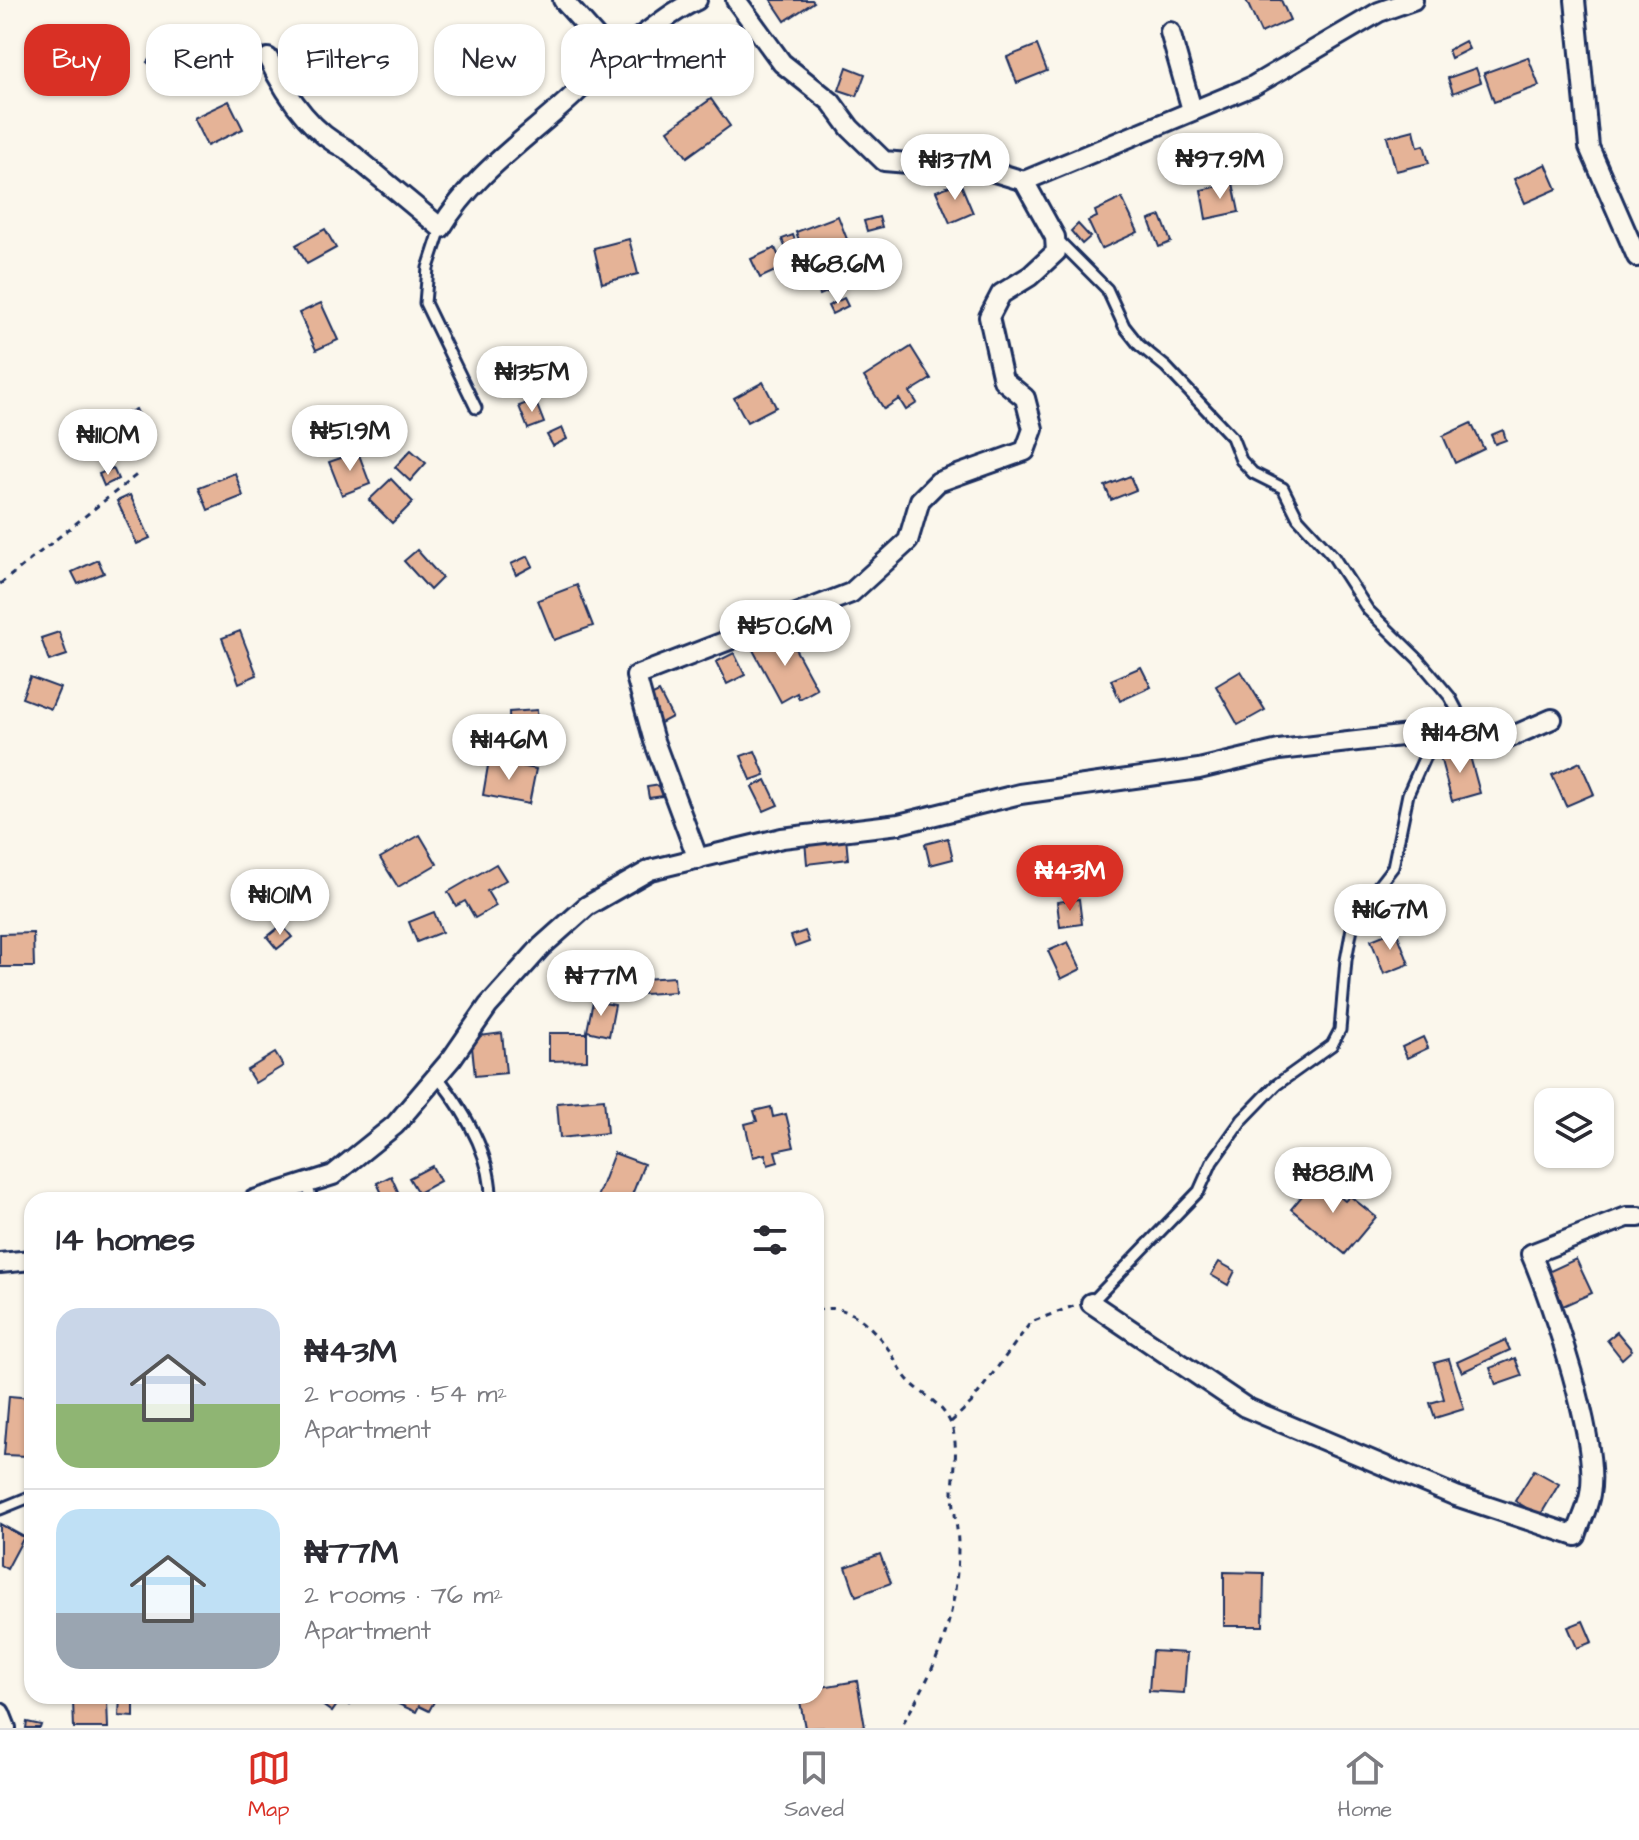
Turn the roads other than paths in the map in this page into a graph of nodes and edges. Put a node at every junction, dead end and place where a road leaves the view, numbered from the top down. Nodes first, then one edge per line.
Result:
1 (563, 0) edge
2 (697, 0) edge
3 (736, 0) edge
4 (1575, 0) edge
5 (1403, 2) edge
6 (584, 24) edge
7 (654, 24) edge
8 (1170, 32) dead end
9 (268, 58) dead end
10 (574, 96) edge
11 (1192, 110) junction
12 (1024, 181) junction
13 (441, 228) junction
14 (1055, 237) junction
15 (1637, 257) dead end
16 (476, 408) dead end
17 (1552, 719) dead end
18 (1461, 729) junction
19 (698, 859) junction
20 (437, 1076) junction
21 (309, 1192) edge
22 (490, 1192) edge
23 (1639, 1217) edge
24 (24, 1261) edge
25 (0, 1263) edge
26 (1091, 1303) joint
27 (24, 1499) edge
28 (0, 1509) edge
29 (0, 1713) edge
30 (6, 1728) edge

1 - 6 street
2 - 7 street
3 - 12 street
4 - 15 street
5 - 11 street
8 - 11 street
9 - 13 street
10 - 13 street
11 - 12 street
12 - 14 street
13 - 16 lane
14 - 18 lane
14 - 19 street
17 - 18 street
18 - 19 street
18 - 26 lane
19 - 20 street
20 - 21 street
20 - 22 lane
23 - 26 street
24 - 25 street
27 - 28 lane
29 - 30 street

